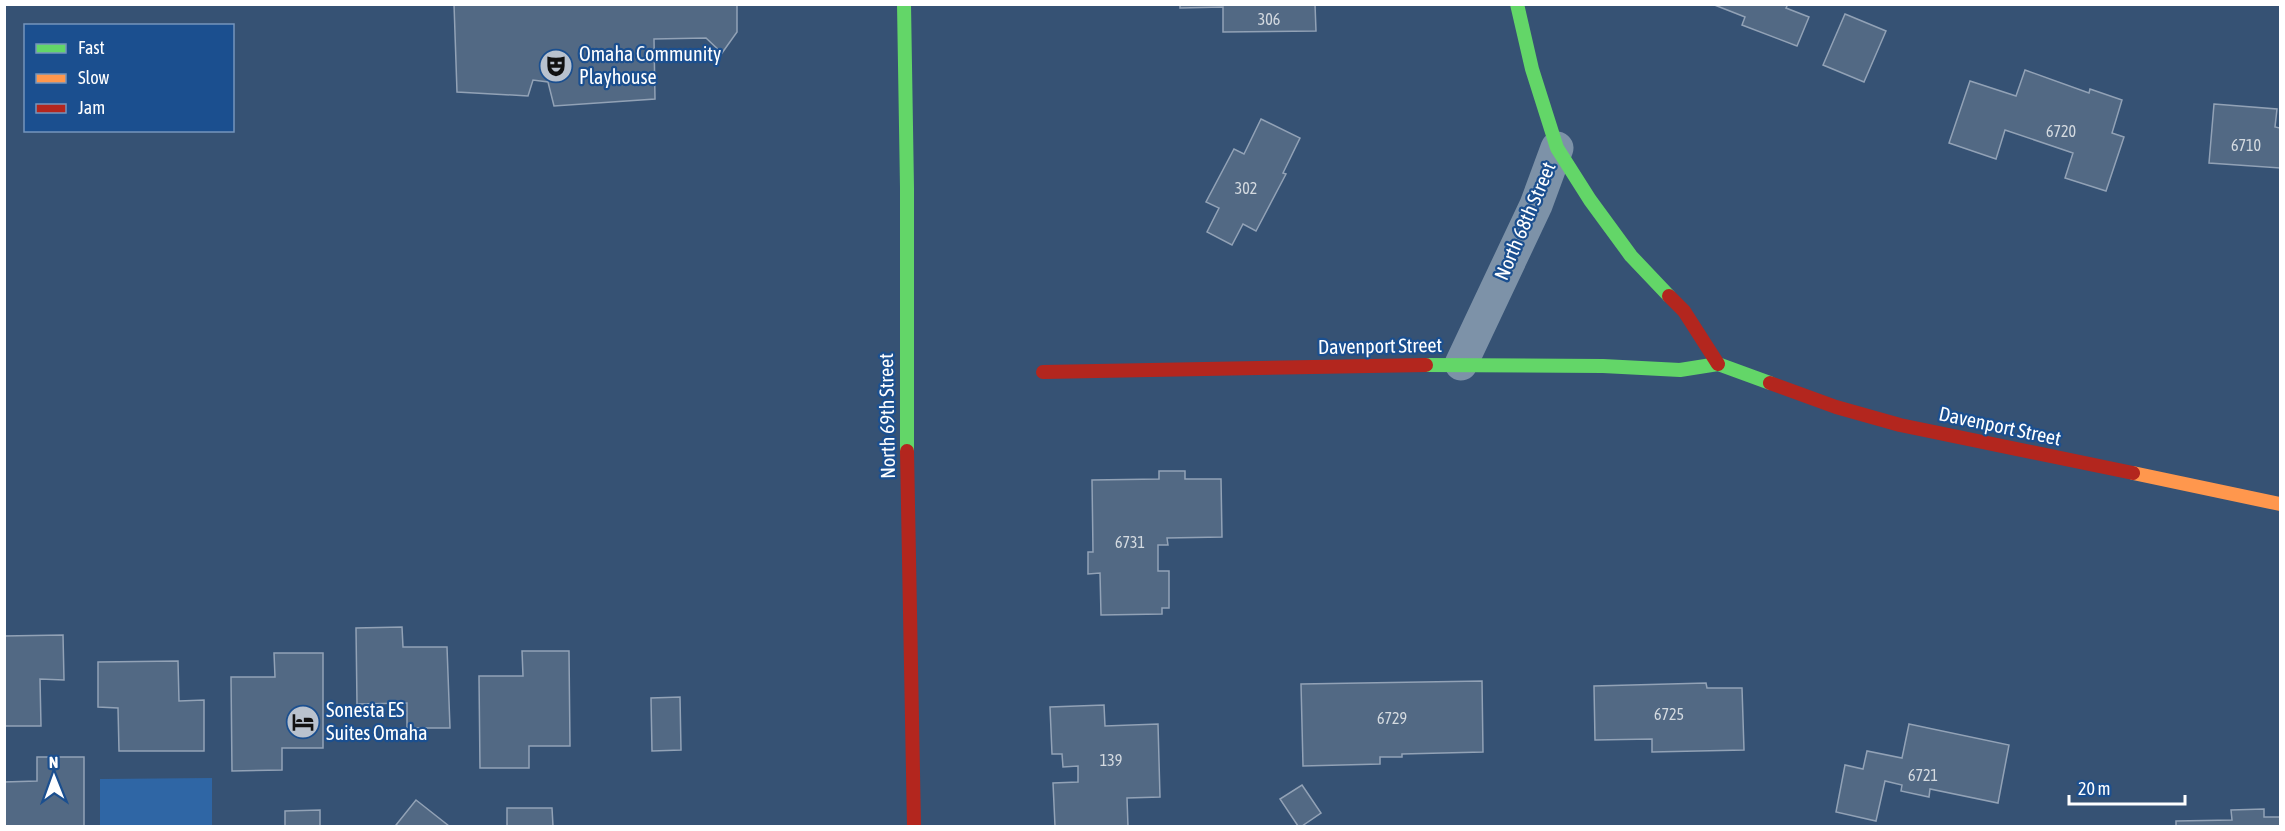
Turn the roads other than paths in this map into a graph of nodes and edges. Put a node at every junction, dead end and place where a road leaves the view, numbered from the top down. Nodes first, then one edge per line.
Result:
1 (904, 4) edge
2 (1517, 4) edge
3 (1557, 147) junction
4 (1461, 364) junction
5 (1718, 364) junction
6 (1043, 372) dead end
7 (2280, 504) edge
8 (914, 826) edge

1 - 8 street, North 69th Street
2 - 3 street, North 68th Street
3 - 4 street, North 68th Street
3 - 5 street
4 - 5 street, Davenport Street
4 - 6 street, Davenport Street
5 - 7 street, Davenport Street

